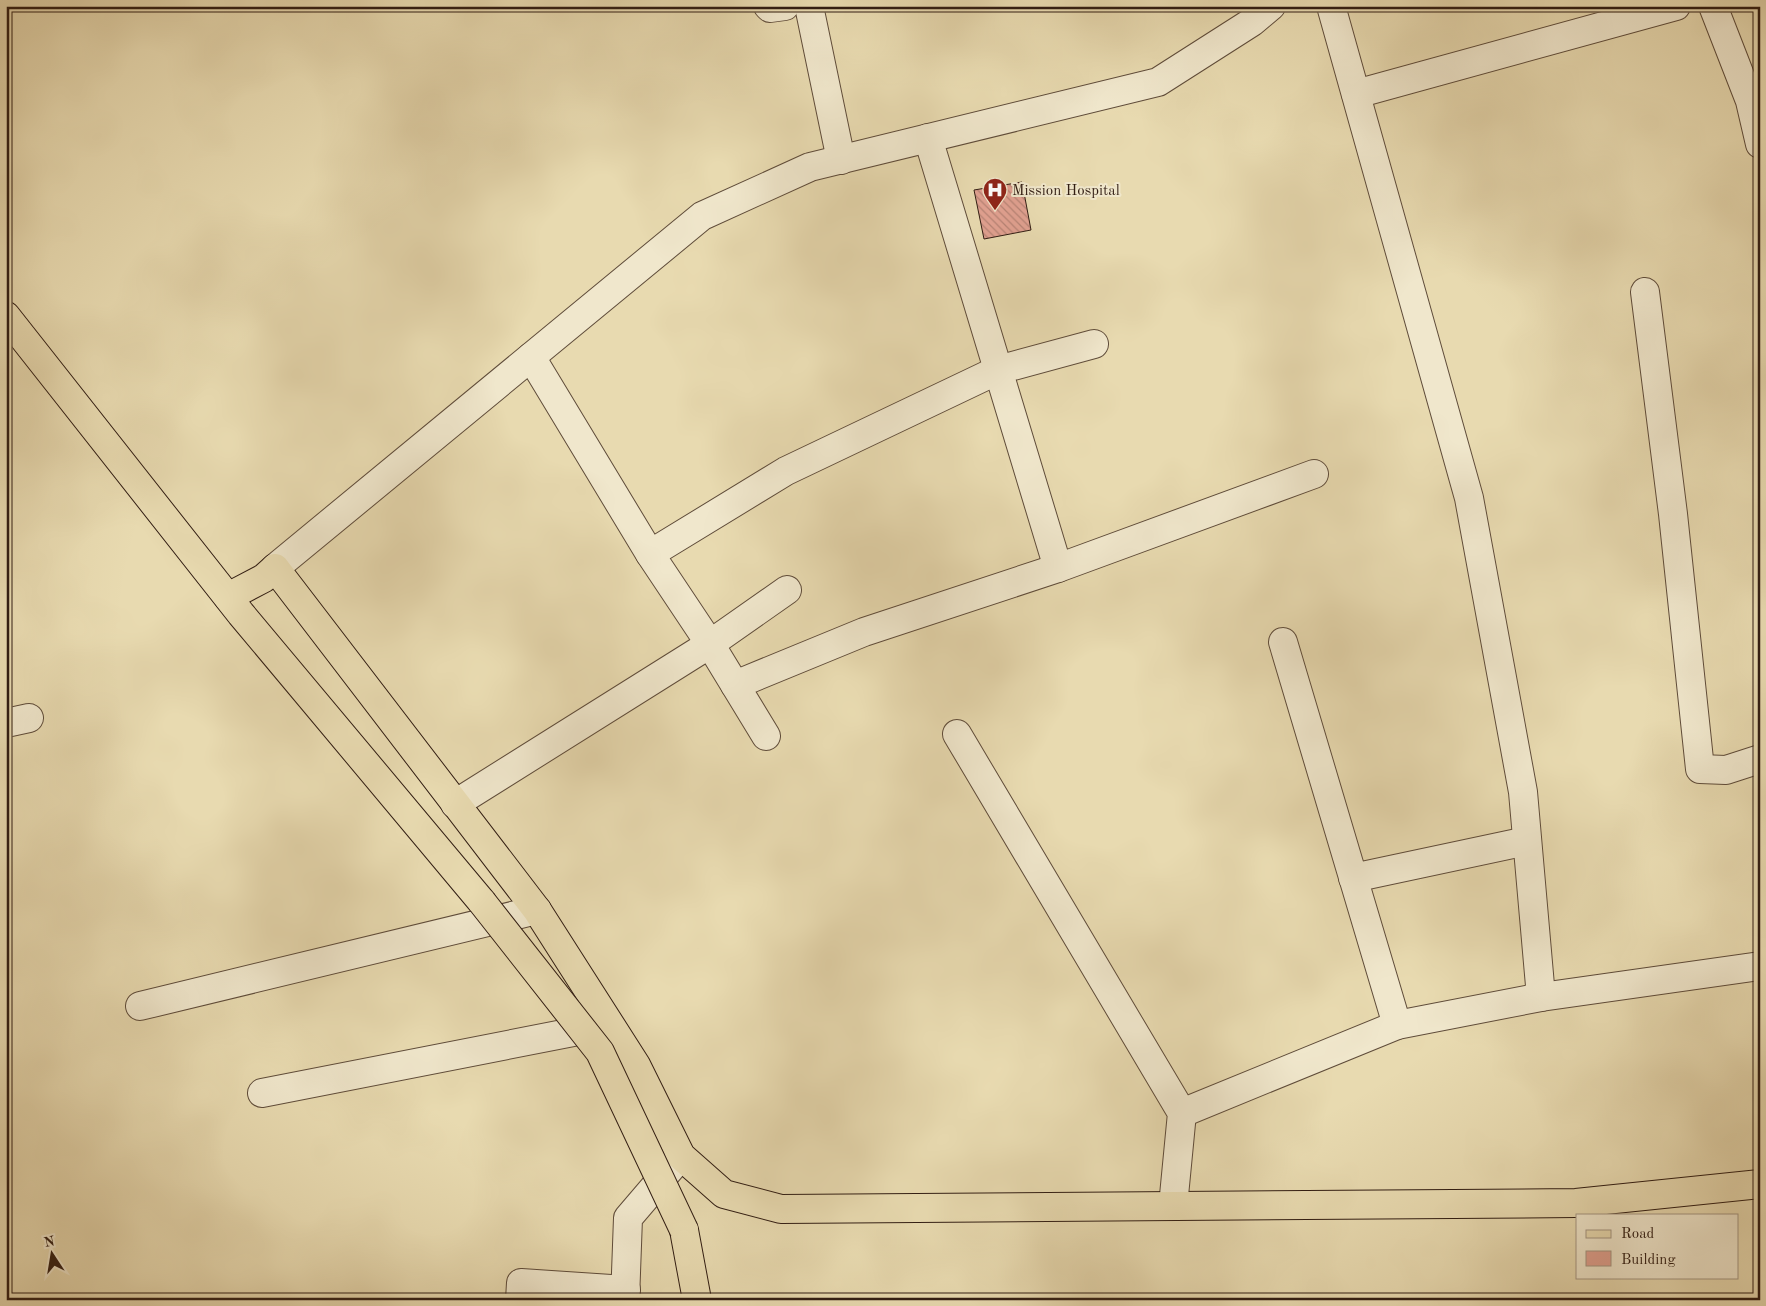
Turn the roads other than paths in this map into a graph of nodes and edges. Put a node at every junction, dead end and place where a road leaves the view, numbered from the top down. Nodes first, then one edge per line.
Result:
1 (768, 6) edge
2 (785, 6) edge
3 (809, 6) edge
4 (1271, 6) edge
5 (1331, 6) edge
6 (1676, 6) edge
7 (1714, 6) edge
8 (1356, 94) junction
9 (928, 138) junction
10 (1760, 144) edge
11 (841, 160) junction
12 (1645, 292) dead end
13 (6, 316) edge
14 (1094, 344) dead end
15 (531, 357) junction
16 (998, 370) junction
17 (1314, 474) dead end
18 (650, 554) junction
19 (276, 568) junction
20 (1058, 568) junction
21 (787, 590) dead end
22 (228, 597) junction
23 (1283, 642) dead end
24 (710, 644) junction
25 (735, 685) junction
26 (957, 734) dead end
27 (766, 736) dead end
28 (1760, 759) edge
29 (455, 804) junction
30 (1527, 841) junction
31 (1354, 878) junction
32 (537, 910) junction
33 (1760, 966) edge
34 (1542, 997) junction
35 (140, 1006) dead end
36 (610, 1025) junction
37 (1397, 1026) junction
38 (262, 1093) dead end
39 (1182, 1113) junction
40 (681, 1156) junction
41 (1760, 1184) edge
42 (1173, 1206) junction
43 (626, 1295) edge
44 (520, 1300) edge
45 (698, 1300) edge

1 - 2 street
3 - 11 street
4 - 9 street
5 - 8 street
6 - 8 street
7 - 10 street
8 - 30 street
9 - 11 street
9 - 16 street
11 - 15 street
12 - 28 street
13 - 22 main road
14 - 16 street
15 - 18 street
15 - 19 street
16 - 18 street
16 - 20 street
17 - 20 street
18 - 24 street
19 - 22 main road
19 - 29 main road
20 - 25 street
21 - 24 street
22 - 45 main road, bridge
23 - 31 street
24 - 25 street
24 - 29 street
25 - 27 street
26 - 39 street
29 - 32 main road
30 - 31 street
30 - 34 street
31 - 37 street
32 - 35 street
32 - 36 main road
33 - 34 street
34 - 37 street
36 - 38 street
36 - 40 main road
37 - 39 street
39 - 42 street
40 - 42 main road
40 - 43 street
41 - 42 main road
43 - 44 street

